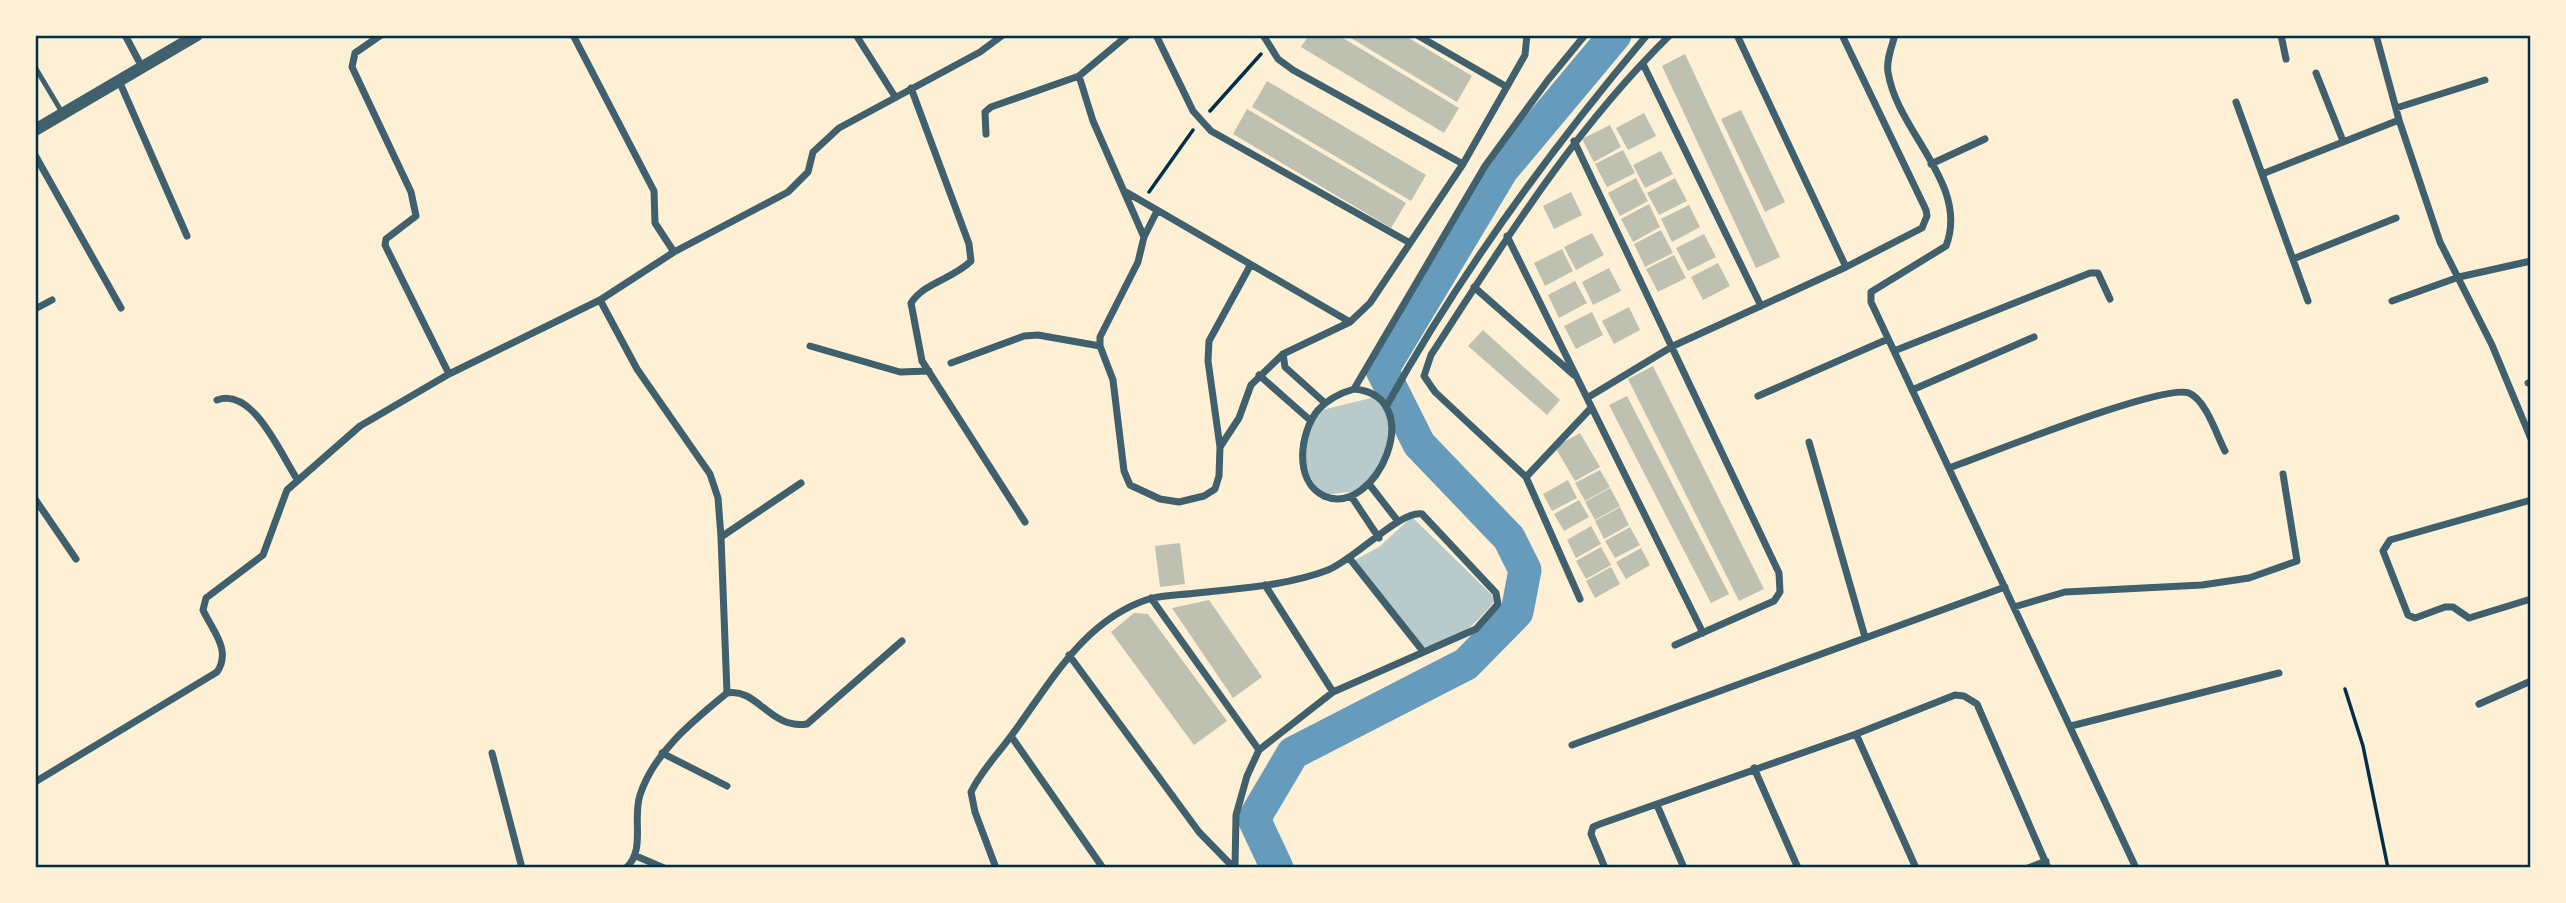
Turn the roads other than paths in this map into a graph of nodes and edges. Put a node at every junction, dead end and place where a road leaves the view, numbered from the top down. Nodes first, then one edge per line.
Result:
1 (125, 35) edge
2 (197, 35) edge
3 (381, 35) edge
4 (573, 35) edge
5 (856, 35) edge
6 (1003, 35) edge
7 (1128, 35) edge
8 (1156, 35) edge
9 (1263, 35) edge
10 (1417, 35) edge
11 (1527, 35) edge
12 (1585, 35) edge
13 (1647, 35) edge
14 (1670, 35) edge
15 (1737, 35) edge
16 (1842, 35) edge
17 (1850, 35) edge
18 (1895, 35) edge
19 (2281, 35) edge
20 (2376, 35) edge
21 (1424, 37) edge
22 (1846, 44) junction
23 (2286, 59) dead end
24 (1643, 64) junction
25 (35, 66) edge
26 (143, 69) junction
27 (2316, 73) dead end
28 (1079, 76) junction
29 (2485, 80) dead end
30 (120, 83) junction
31 (1507, 87) junction
32 (911, 88) junction
33 (894, 95) junction
34 (2236, 102) dead end
35 (2396, 108) junction
36 (63, 114) junction
37 (2399, 120) junction
38 (35, 130) edge
39 (986, 134) dead end
40 (1985, 139) dead end
41 (1574, 141) junction
42 (2343, 141) junction
43 (35, 155) edge
44 (1463, 164) junction
45 (1931, 164) junction
46 (2262, 174) junction
47 (1126, 192) junction
48 (1157, 211) junction
49 (2396, 218) dead end
50 (187, 236) dead end
51 (1507, 236) junction
52 (1144, 237) junction
53 (1410, 243) junction
54 (674, 252) junction
55 (2293, 259) junction
56 (2531, 261) edge
57 (1250, 266) junction
58 (1846, 267) junction
59 (2459, 277) junction
60 (1474, 288) junction
61 (2110, 299) dead end
62 (52, 300) dead end
63 (600, 300) junction
64 (2308, 301) dead end
65 (2392, 301) dead end
66 (1761, 306) junction
67 (121, 307) dead end
68 (35, 309) edge
69 (1350, 322) junction
70 (2034, 337) dead end
71 (1888, 340) junction
72 (810, 346) dead end
73 (1100, 346) junction
74 (1673, 346) junction
75 (1894, 351) junction
76 (1283, 354) junction
77 (951, 363) dead end
78 (929, 371) junction
79 (449, 374) junction
80 (1259, 376) junction
81 (1577, 377) junction
82 (1354, 389) junction
83 (1912, 390) junction
84 (1758, 396) dead end
85 (1587, 398) junction
86 (217, 400) dead end
87 (1325, 403) junction
88 (1387, 405) junction
89 (1591, 408) junction
90 (1311, 421) junction
91 (2531, 439) edge
92 (1808, 442) dead end
93 (1220, 447) junction
94 (2225, 452) dead end
95 (1949, 468) junction
96 (2283, 474) dead end
97 (1526, 477) junction
98 (297, 479) junction
99 (801, 483) dead end
100 (1369, 484) junction
101 (1351, 496) junction
102 (35, 499) edge
103 (2531, 500) edge
104 (1398, 520) junction
105 (1025, 522) dead end
106 (721, 537) junction
107 (1379, 538) junction
108 (76, 559) dead end
109 (1350, 559) junction
110 (1265, 585) junction
111 (2005, 587) junction
112 (1151, 598) junction
113 (1580, 599) dead end
114 (2531, 599) edge
115 (2014, 607) junction
116 (1703, 634) junction
117 (1865, 638) junction
118 (902, 641) dead end
119 (1675, 645) dead end
120 (1422, 650) junction
121 (1069, 656) junction
122 (2279, 673) dead end
123 (2531, 681) edge
124 (1333, 692) junction
125 (727, 693) junction
126 (2479, 704) dead end
127 (2071, 726) junction
128 (1856, 734) junction
129 (1011, 736) junction
130 (1572, 745) dead end
131 (1259, 750) junction
132 (492, 753) dead end
133 (662, 753) junction
134 (1754, 768) junction
135 (35, 782) edge
136 (727, 786) dead end
137 (1657, 805) junction
138 (636, 856) junction
139 (2047, 865) edge
140 (1100, 866) edge
141 (628, 867) edge
142 (522, 868) edge
143 (664, 868) edge
144 (996, 868) edge
145 (1235, 868) edge
146 (1605, 868) edge
147 (1684, 868) edge
148 (1798, 868) edge
149 (1916, 868) edge
150 (2028, 868) edge
151 (2136, 868) edge

1 - 26 street
2 - 26 street
3 - 79 street
4 - 54 street
5 - 33 street
6 - 32 street
7 - 28 street
8 - 53 street
9 - 44 street
10 - 21 street
11 - 31 street
12 - 82 street
13 - 88 street
14 - 24 street
15 - 58 street
16 - 22 street
17 - 22 street
18 - 45 street
19 - 23 street
20 - 35 street
21 - 31 street
22 - 58 street
24 - 41 street
24 - 66 street
25 - 36 lane
26 - 30 street
27 - 42 street
28 - 39 street
28 - 47 street
29 - 35 street
30 - 36 street
30 - 50 street
31 - 44 street
32 - 33 street
32 - 78 street
33 - 54 street
34 - 46 street
35 - 37 street
36 - 38 street
37 - 42 street
37 - 59 street
40 - 45 street
41 - 51 street
41 - 74 street
42 - 46 street
43 - 67 street
44 - 53 street
45 - 71 street
46 - 55 street
47 - 48 street
47 - 52 street
48 - 52 street
48 - 57 street
49 - 55 street
51 - 60 street
51 - 81 street
52 - 73 street
53 - 69 street
54 - 63 street
55 - 64 street
56 - 59 street
57 - 69 street
57 - 93 street
58 - 66 street
59 - 65 street
59 - 91 street
60 - 81 street
60 - 97 street
61 - 75 street
62 - 68 street
63 - 79 street
63 - 106 street
66 - 74 street
69 - 76 street
70 - 83 street
71 - 75 street
71 - 84 street
72 - 78 street
73 - 77 street
73 - 93 street
74 - 85 street
74 - 116 street
75 - 83 street
76 - 80 street
76 - 87 street
78 - 105 street
79 - 98 street
80 - 90 street
80 - 93 street
81 - 85 street
82 - 87 street
82 - 88 street
83 - 95 street
85 - 89 street
86 - 98 street
87 - 90 street
88 - 100 street
89 - 97 street
89 - 116 street
90 - 101 street
92 - 117 street
94 - 95 street
95 - 111 street
96 - 115 street
97 - 113 street
98 - 135 street
99 - 106 street
100 - 101 street
100 - 104 street
101 - 107 street
102 - 108 street
103 - 114 street
104 - 107 street
104 - 120 street
106 - 125 street
107 - 109 street
109 - 110 street
109 - 120 street
110 - 112 street
110 - 124 street
111 - 115 street
111 - 117 street
112 - 121 street
112 - 131 street
115 - 127 street
116 - 119 street
117 - 130 street
118 - 125 street
120 - 124 street
121 - 129 street
121 - 145 street
122 - 127 street
123 - 126 street
124 - 131 street
125 - 133 street
127 - 151 street
128 - 134 street
128 - 139 street
128 - 149 street
129 - 140 street
129 - 144 street
131 - 145 street
132 - 142 street
133 - 136 street
133 - 138 street
134 - 137 street
134 - 148 street
137 - 146 street
137 - 147 street
138 - 141 street
138 - 143 street
139 - 150 street

